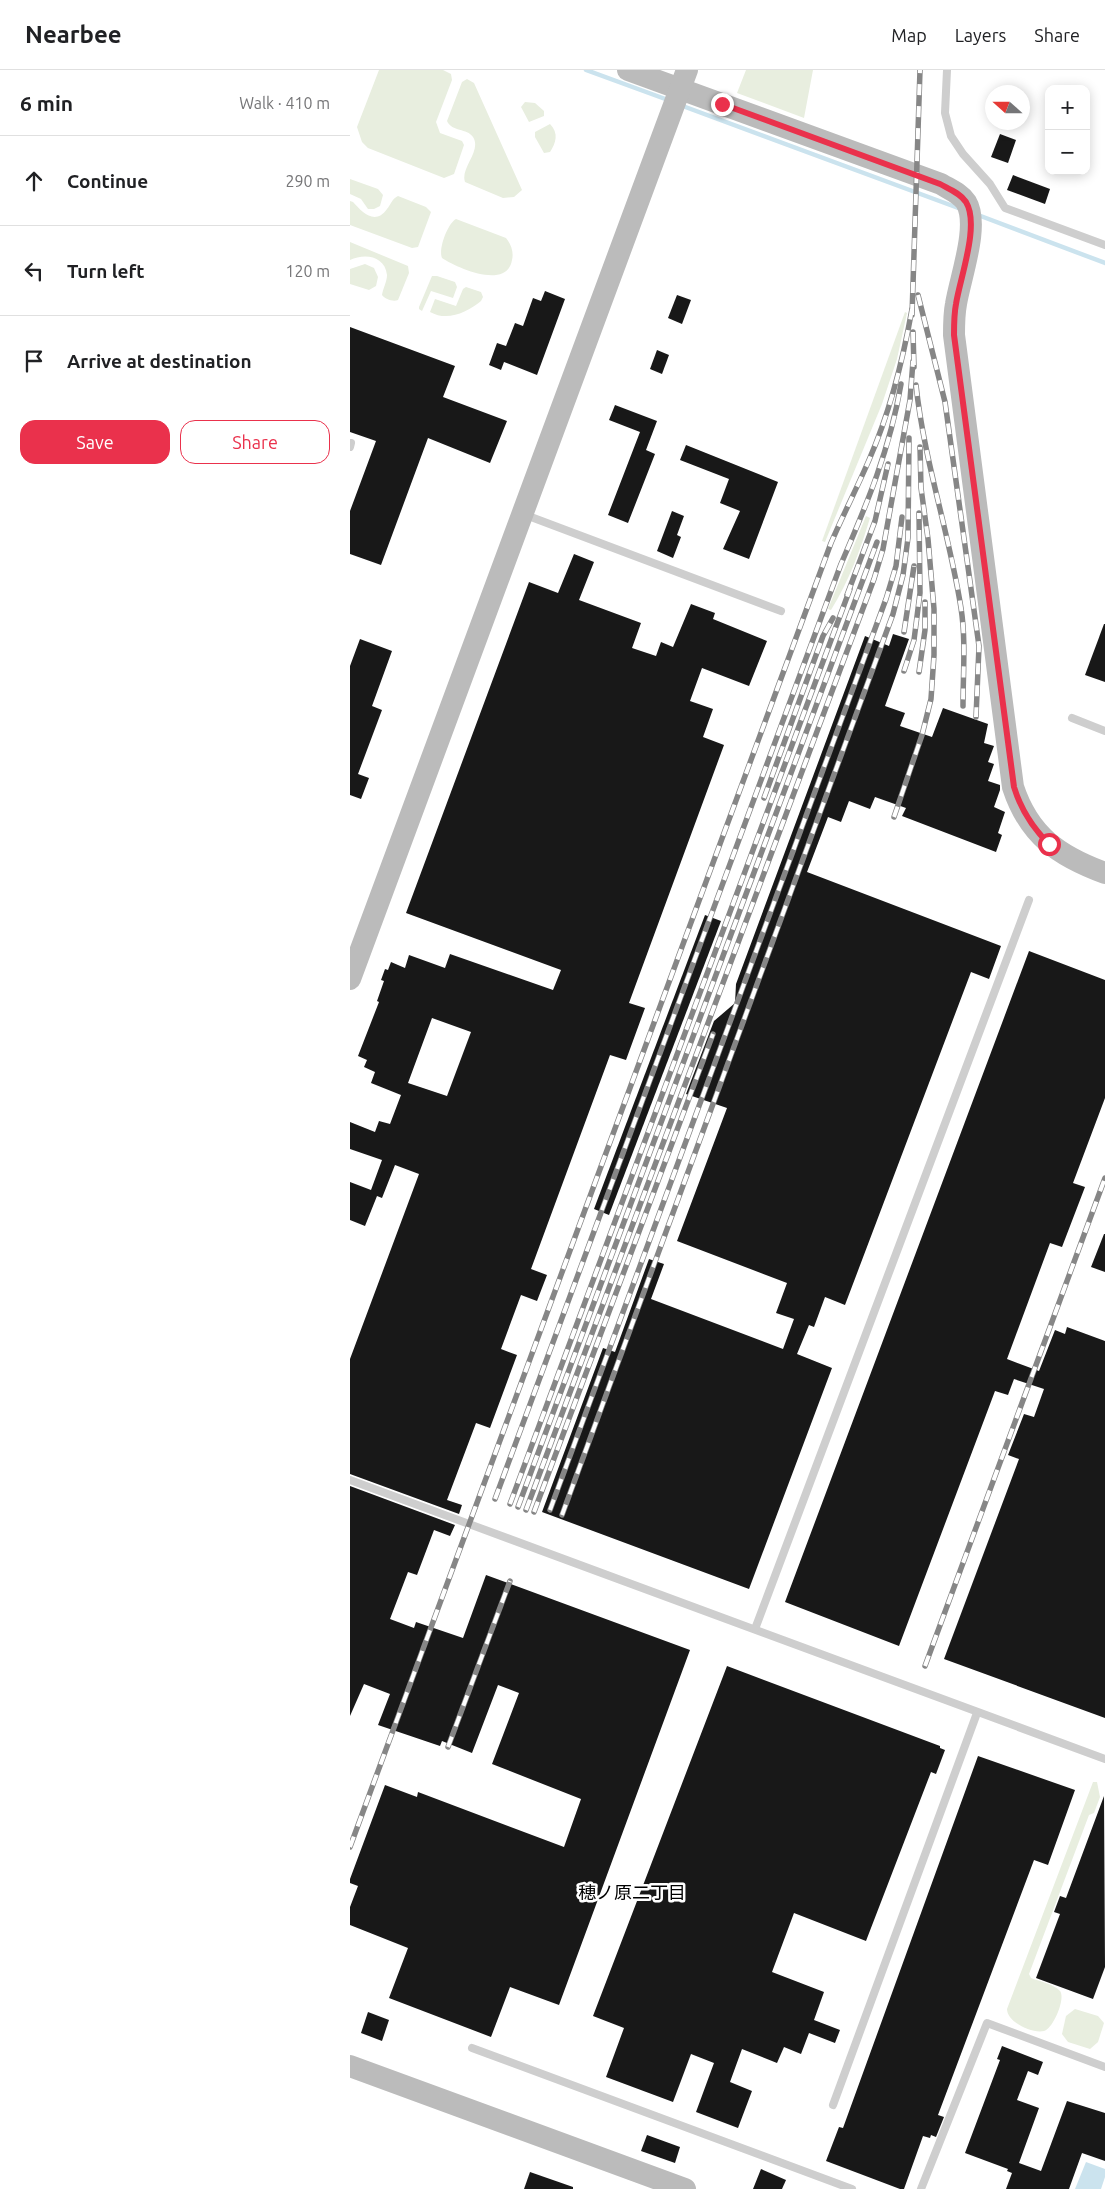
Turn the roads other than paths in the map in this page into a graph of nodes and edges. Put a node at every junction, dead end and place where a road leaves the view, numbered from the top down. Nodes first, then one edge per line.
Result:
1 (628, 70) edge
2 (947, 70) edge
3 (684, 79) edge
4 (1105, 245) edge
5 (521, 514) junction
6 (781, 611) dead end
7 (1072, 718) dead end
8 (1105, 731) edge
9 (1105, 873) edge
10 (1030, 900) dead end
11 (350, 979) edge
12 (350, 1480) edge
13 (755, 1629) junction
14 (977, 1713) junction
15 (1105, 1759) edge
16 (472, 2048) dead end
17 (350, 2066) edge
18 (1105, 2067) edge
19 (833, 2105) dead end
20 (685, 2189) edge
21 (852, 2189) edge
22 (921, 2189) edge

1 - 3 street
2 - 4 lane
3 - 5 street
3 - 9 street
5 - 6 lane
5 - 11 street
7 - 8 lane
10 - 13 lane
12 - 13 lane
13 - 14 lane
14 - 15 lane
14 - 19 lane
16 - 21 lane
17 - 20 street
18 - 22 lane

